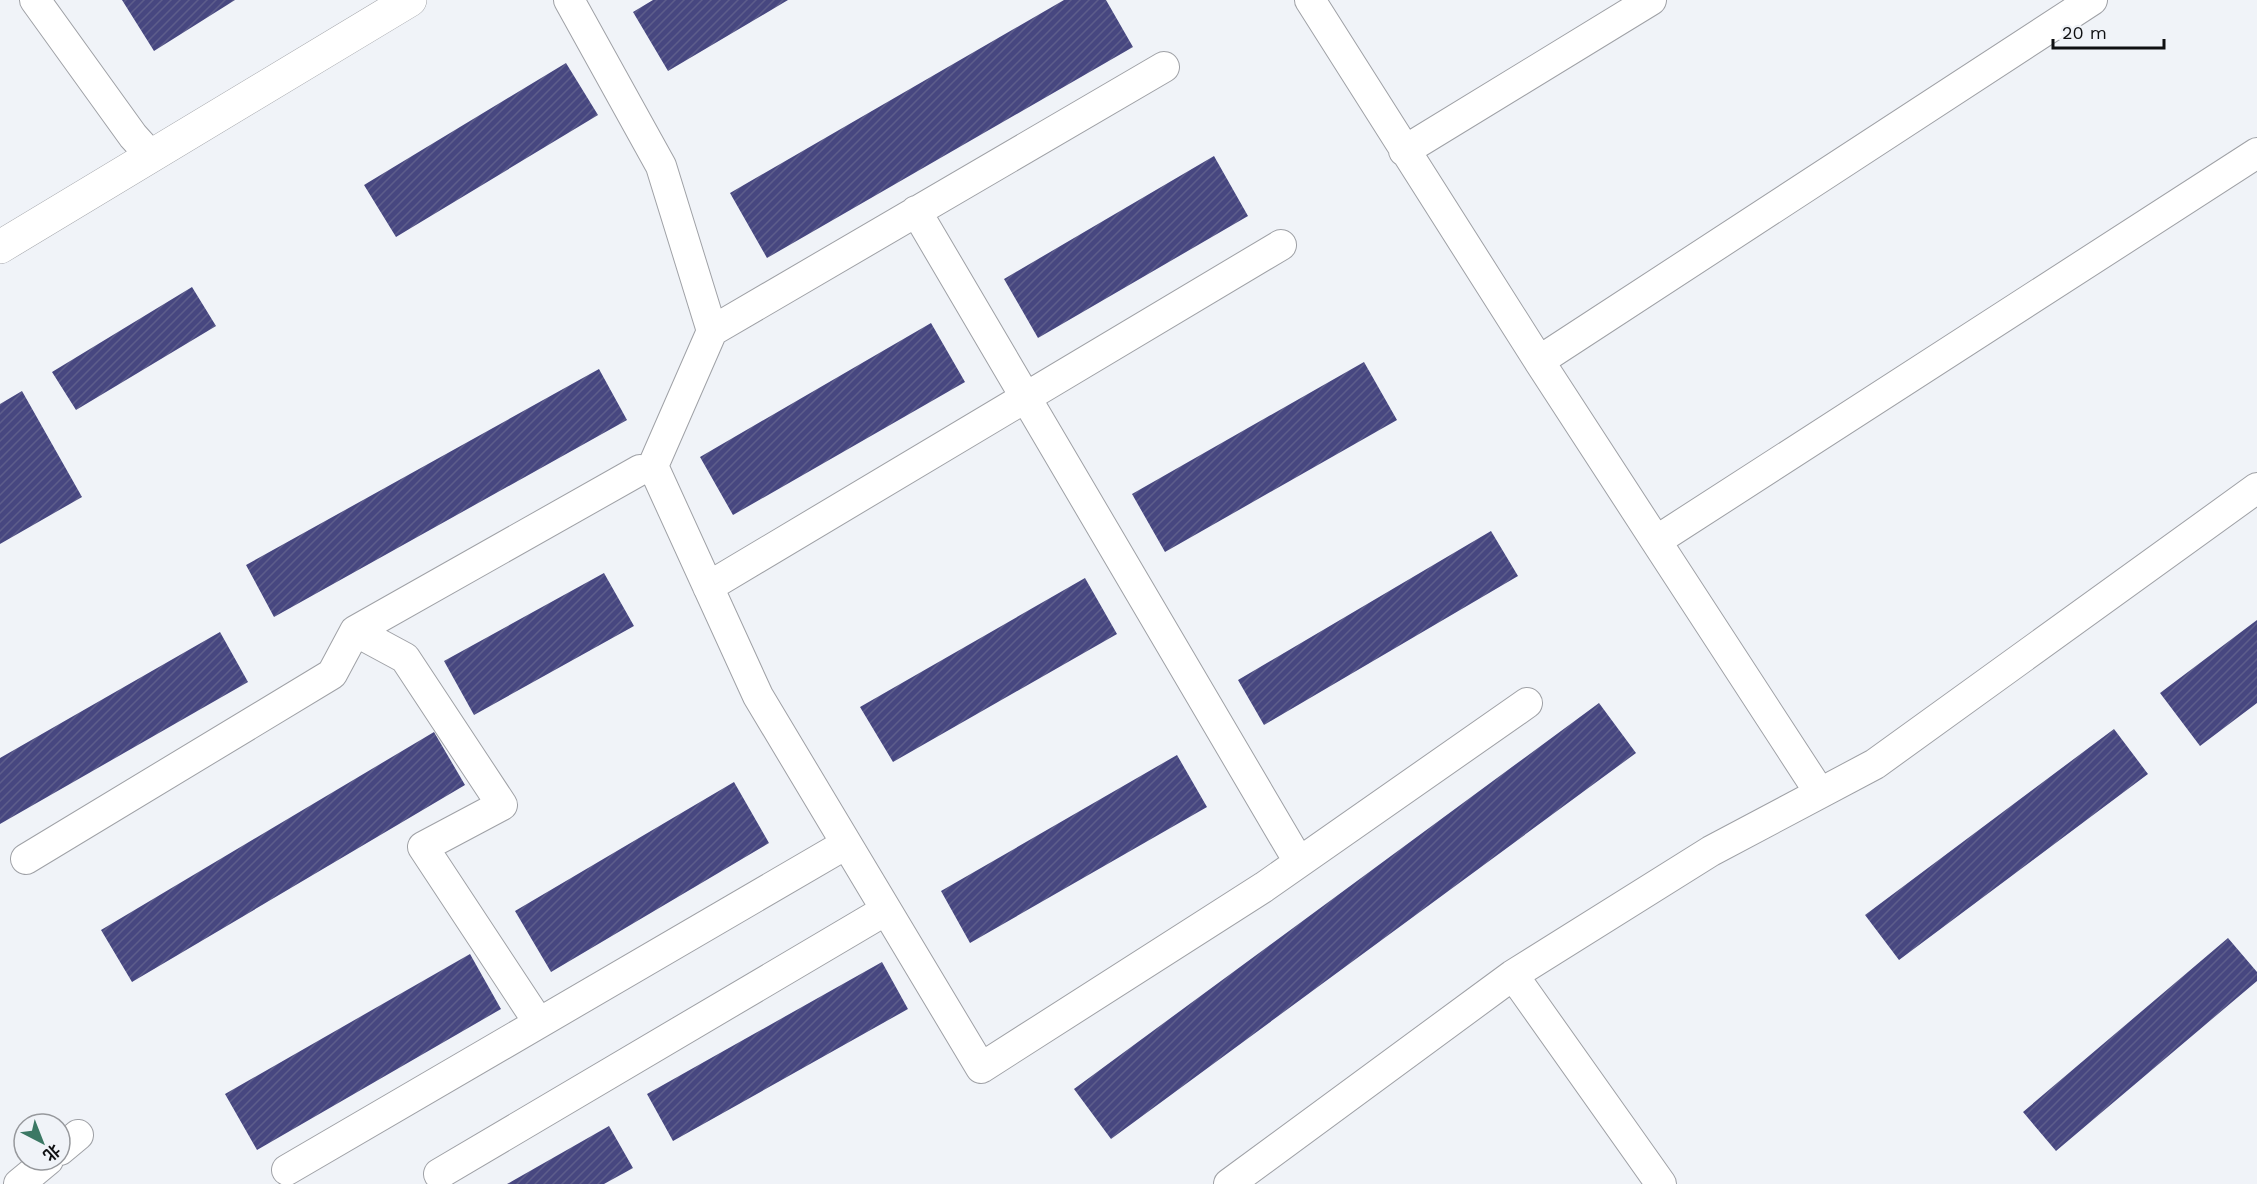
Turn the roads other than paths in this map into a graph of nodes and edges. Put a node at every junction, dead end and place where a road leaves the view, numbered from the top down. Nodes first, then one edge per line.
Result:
1 (35, 0) edge
2 (410, 0) edge
3 (569, 0) edge
4 (1310, 0) edge
5 (1651, 0) edge
6 (2092, 0) edge
7 (1164, 67) dead end
8 (1404, 151) junction
9 (2257, 153) edge
10 (151, 156) junction
11 (916, 211) junction
12 (1281, 245) dead end
13 (0, 247) edge
14 (712, 331) junction
15 (1539, 361) junction
16 (1025, 398) junction
17 (640, 470) dead end
18 (2257, 488) edge
19 (1656, 541) junction
20 (708, 586) junction
21 (355, 632) junction
22 (1527, 703) dead end
23 (1820, 793) junction
24 (846, 844) junction
25 (26, 859) dead end
26 (1299, 862) junction
27 (886, 910) junction
28 (1513, 975) junction
29 (539, 1023) junction
30 (288, 1170) dead end
31 (34, 1172) edge
32 (440, 1174) dead end
33 (19, 1184) edge
34 (1228, 1184) edge
35 (1661, 1184) edge

1 - 10 street
2 - 10 street
3 - 14 street
4 - 8 street
5 - 8 street
6 - 15 street
7 - 11 street
8 - 15 street
9 - 19 street
10 - 13 street
11 - 14 street
11 - 16 street
12 - 16 street
14 - 20 street
15 - 19 street
16 - 20 street
16 - 26 street
17 - 21 street
18 - 23 street
19 - 23 street
20 - 24 street
21 - 25 street
21 - 29 street
22 - 26 street
23 - 28 street
24 - 27 street
24 - 29 street
26 - 27 street
27 - 32 street
28 - 34 street
28 - 35 street
29 - 30 street
31 - 33 street

